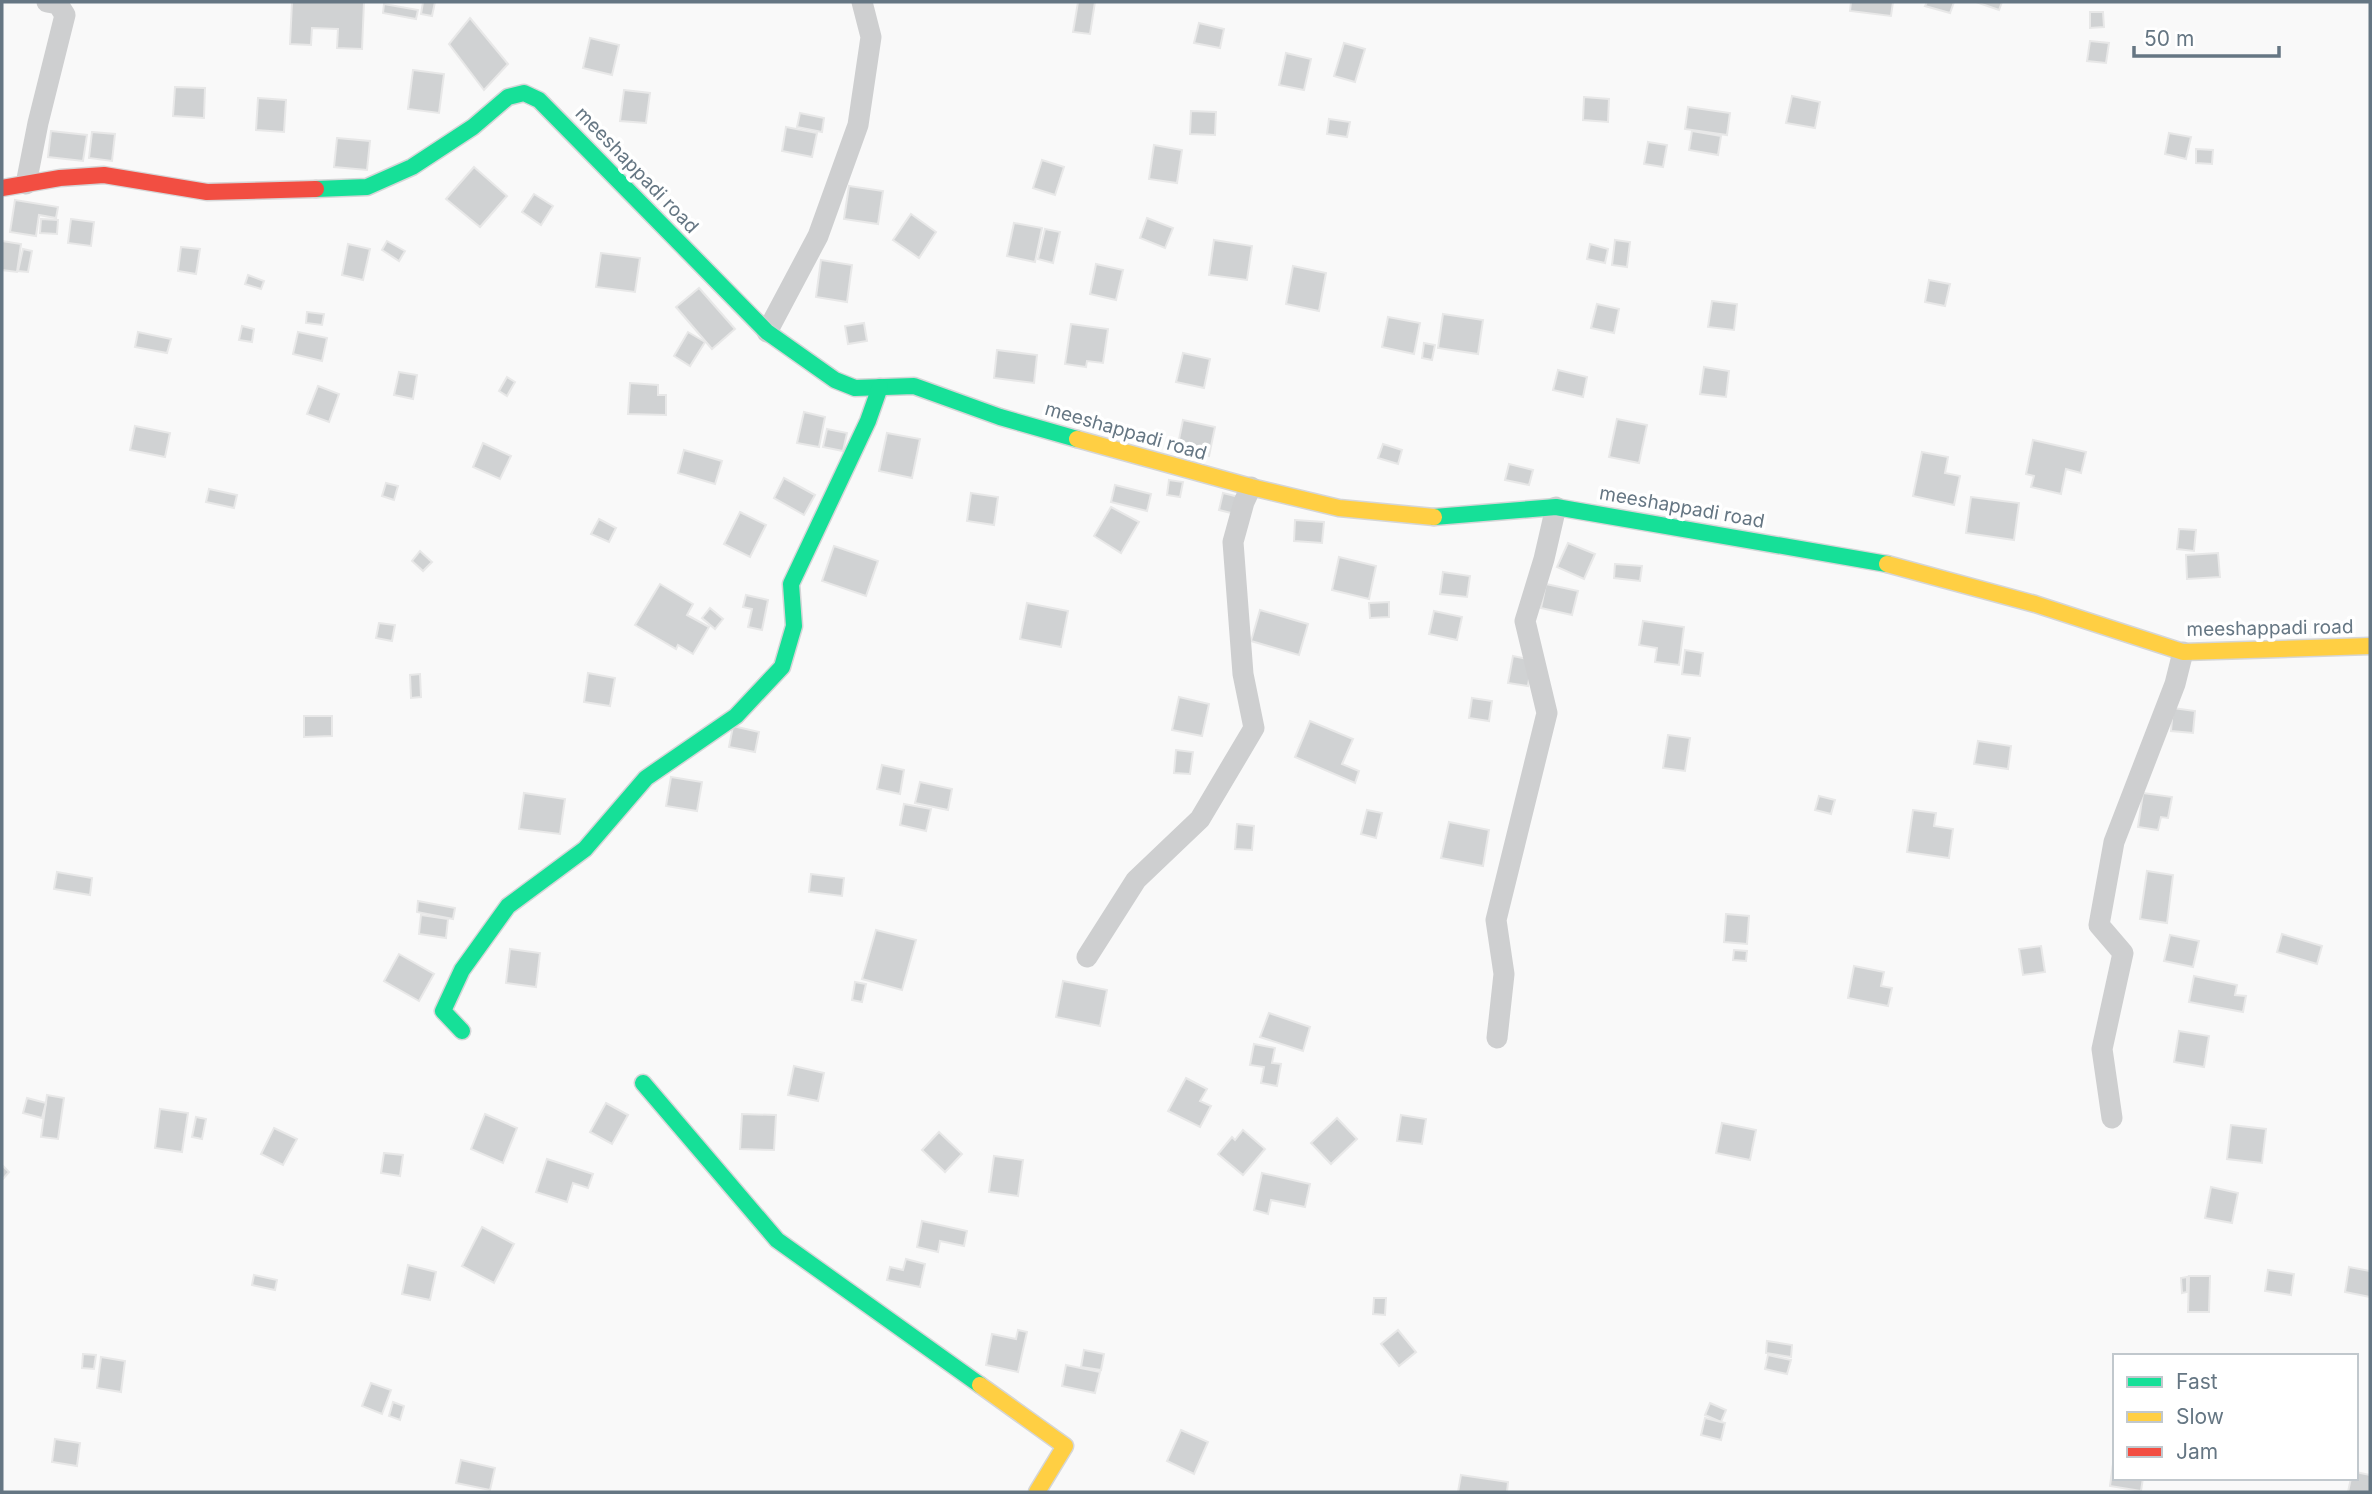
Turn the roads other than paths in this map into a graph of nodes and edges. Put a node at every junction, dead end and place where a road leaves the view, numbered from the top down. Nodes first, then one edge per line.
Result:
1 (47, 2) edge
2 (862, 2) edge
3 (26, 184) junction
4 (2, 188) edge
5 (766, 332) junction
6 (880, 387) junction
7 (1251, 487) junction
8 (1556, 507) junction
9 (2370, 646) edge
10 (2183, 652) junction
11 (1087, 957) dead end
12 (462, 1031) dead end
13 (1497, 1038) dead end
14 (643, 1083) dead end
15 (2112, 1118) dead end
16 (1037, 1492) edge

1 - 3 street
2 - 5 street
3 - 4 street, meeshappadi road
3 - 5 street, meeshappadi road
5 - 6 street, meeshappadi road
6 - 7 street, meeshappadi road
6 - 12 street
7 - 8 street, meeshappadi road
7 - 11 street
8 - 10 street, meeshappadi road
8 - 13 street
9 - 10 street, meeshappadi road
10 - 15 street
14 - 16 street

